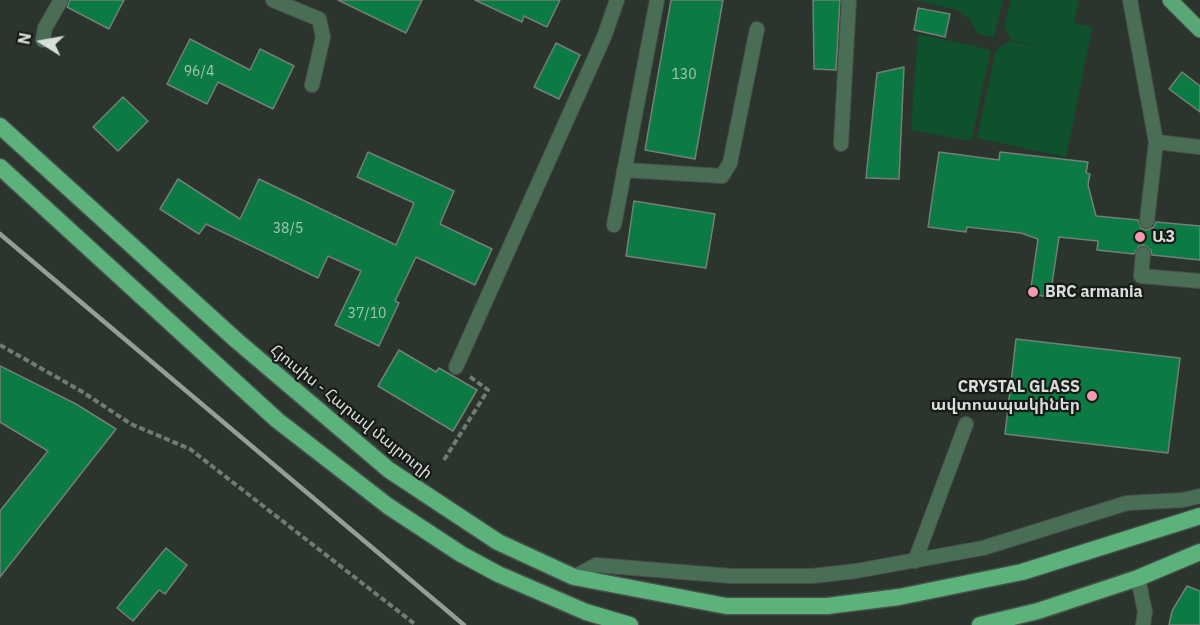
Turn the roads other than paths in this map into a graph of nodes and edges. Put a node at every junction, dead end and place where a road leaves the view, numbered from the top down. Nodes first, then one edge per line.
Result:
1 (61, 0) edge
2 (273, 0) edge
3 (617, 0) edge
4 (657, 0) edge
5 (849, 0) edge
6 (1130, 0) edge
7 (1170, 0) edge
8 (757, 29) dead end
9 (1200, 30) edge
10 (43, 40) dead end
11 (312, 85) dead end
12 (0, 126) edge
13 (1156, 142) junction
14 (841, 144) dead end
15 (1200, 147) edge
16 (0, 167) edge
17 (624, 170) junction
18 (1147, 221) dead end
19 (614, 225) dead end
20 (1143, 254) dead end
21 (1200, 281) edge
22 (456, 368) road end
23 (966, 424) dead end
24 (1200, 495) edge
25 (1200, 516) edge
26 (1200, 552) edge
27 (915, 561) junction
28 (574, 577) junction
29 (1138, 578) junction
30 (586, 612) junction
31 (601, 625) edge
32 (630, 625) edge
33 (980, 625) edge
34 (1143, 625) edge

1 - 10 lane
2 - 11 lane
3 - 22 lane
4 - 17 lane
5 - 14 lane
6 - 13 lane
7 - 9 main road
8 - 17 lane
12 - 28 highway, Հյուսիս - Հարավ մայրուղի
13 - 15 lane
13 - 18 lane
16 - 30 highway
17 - 19 lane
20 - 21 lane
23 - 27 lane
24 - 27 lane
25 - 28 highway, Հյուսիս - Հարավ մայրուղի
26 - 29 highway
27 - 28 lane
29 - 33 highway
29 - 34 lane
30 - 31 lane
30 - 32 highway

